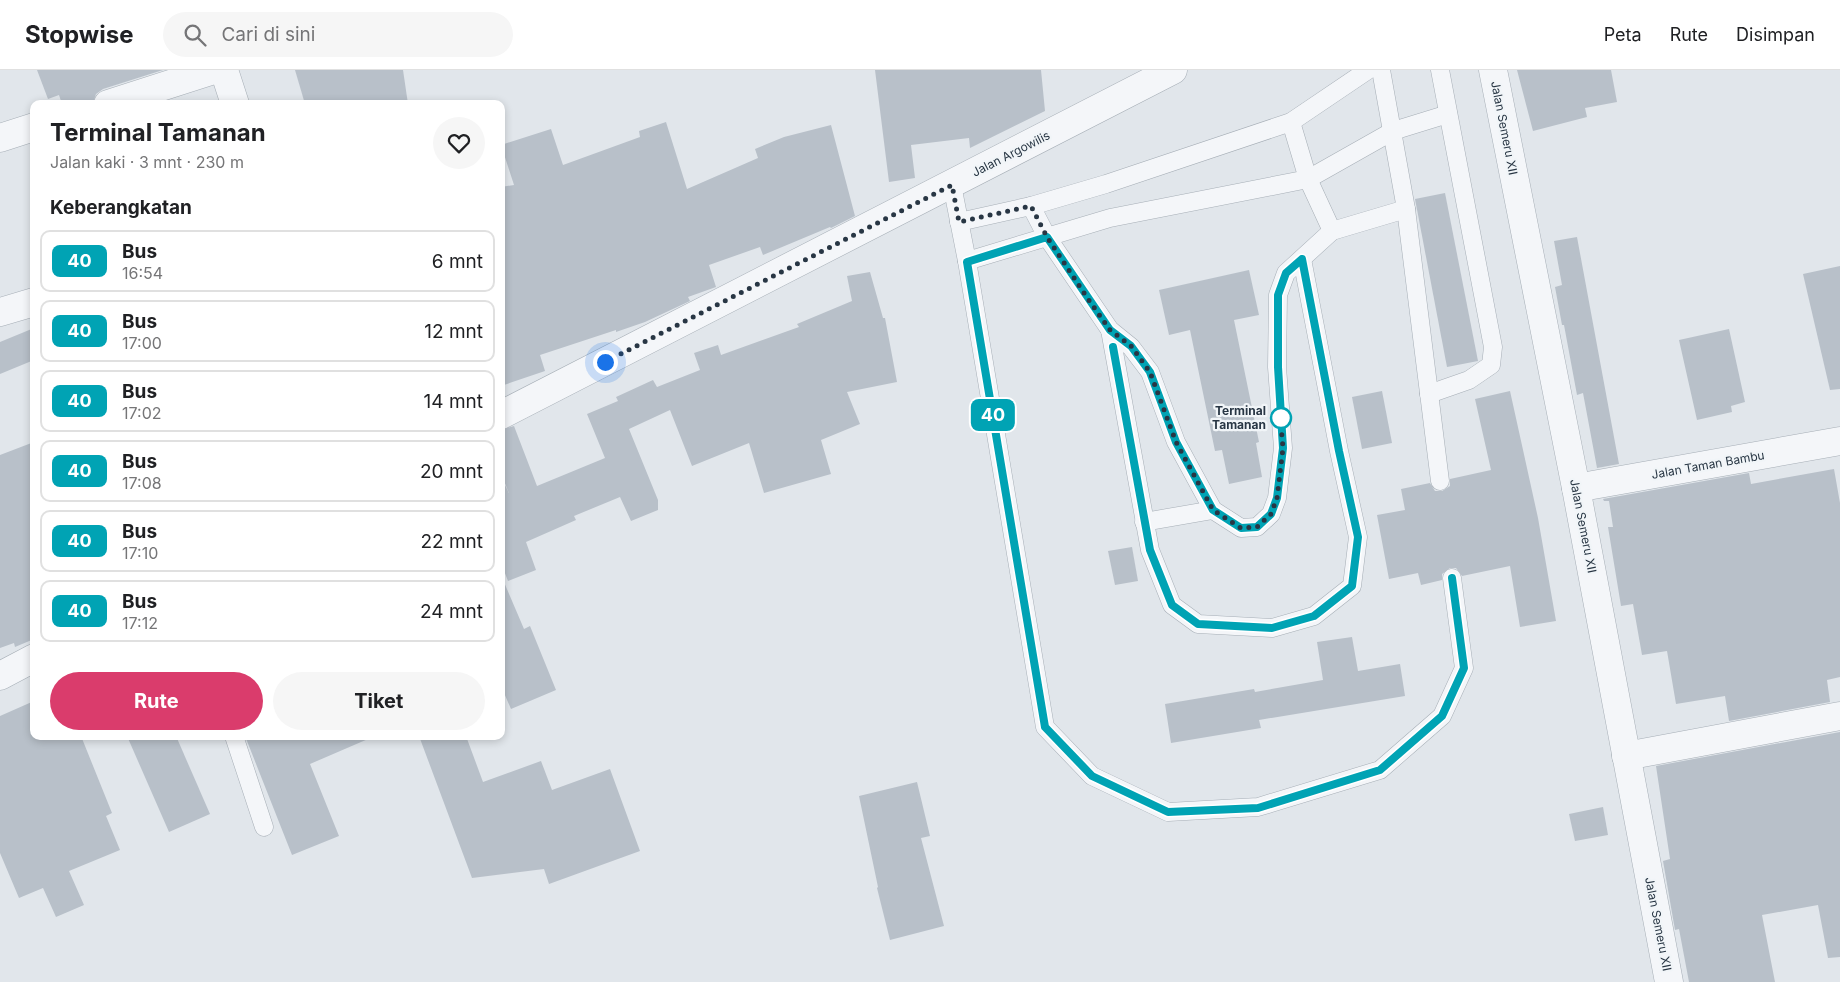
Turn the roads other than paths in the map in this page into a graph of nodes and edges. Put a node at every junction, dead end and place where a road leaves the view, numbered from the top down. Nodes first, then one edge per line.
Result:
1 (214, 70) edge
2 (224, 70) edge
3 (1173, 70) edge
4 (1368, 70) edge
5 (1381, 70) edge
6 (1440, 70) edge
7 (1492, 70) edge
8 (120, 100) edge
9 (234, 100) edge
10 (1448, 114) junction
11 (1291, 122) junction
12 (30, 128) edge
13 (1393, 131) junction
14 (0, 138) edge
15 (1308, 179) junction
16 (952, 185) junction
17 (1031, 206) junction
18 (1406, 208) junction
19 (959, 222) junction
20 (1332, 231) junction
21 (1047, 237) junction
22 (1302, 259) junction
23 (967, 262) junction
24 (30, 303) edge
25 (0, 312) edge
26 (1110, 330) junction
27 (1429, 394) junction
28 (505, 413) edge
29 (1839, 449) edge
30 (1440, 481) dead end
31 (1576, 488) junction
32 (1213, 510) junction
33 (1144, 522) junction
34 (1452, 578) dead end
35 (30, 660) edge
36 (0, 676) edge
37 (1840, 716) edge
38 (235, 740) edge
39 (1626, 756) junction
40 (264, 827) dead end
41 (1669, 982) edge

1 - 8 street
2 - 9 street
3 - 16 street, Jalan Argowilis
4 - 11 lane
5 - 13 lane
6 - 10 lane
7 - 31 street, Jalan Semeru XII
10 - 13 lane
10 - 27 lane
11 - 15 lane
11 - 17 lane
12 - 14 street
13 - 15 lane
13 - 18 lane
15 - 20 lane
15 - 21 lane
16 - 19 lane
16 - 28 street, Jalan Argowilis
17 - 19 lane
17 - 21 lane
18 - 20 lane
18 - 27 lane
19 - 23 lane
20 - 22 lane
21 - 23 lane
21 - 26 lane
22 - 32 lane
22 - 33 lane
23 - 34 lane
24 - 25 street
26 - 32 lane
26 - 33 lane
27 - 30 lane
29 - 31 street, Jalan Taman Bambu
31 - 39 street, Jalan Semeru XII
32 - 33 lane
35 - 36 street
37 - 39 street
38 - 40 lane
39 - 41 street, Jalan Semeru XII

